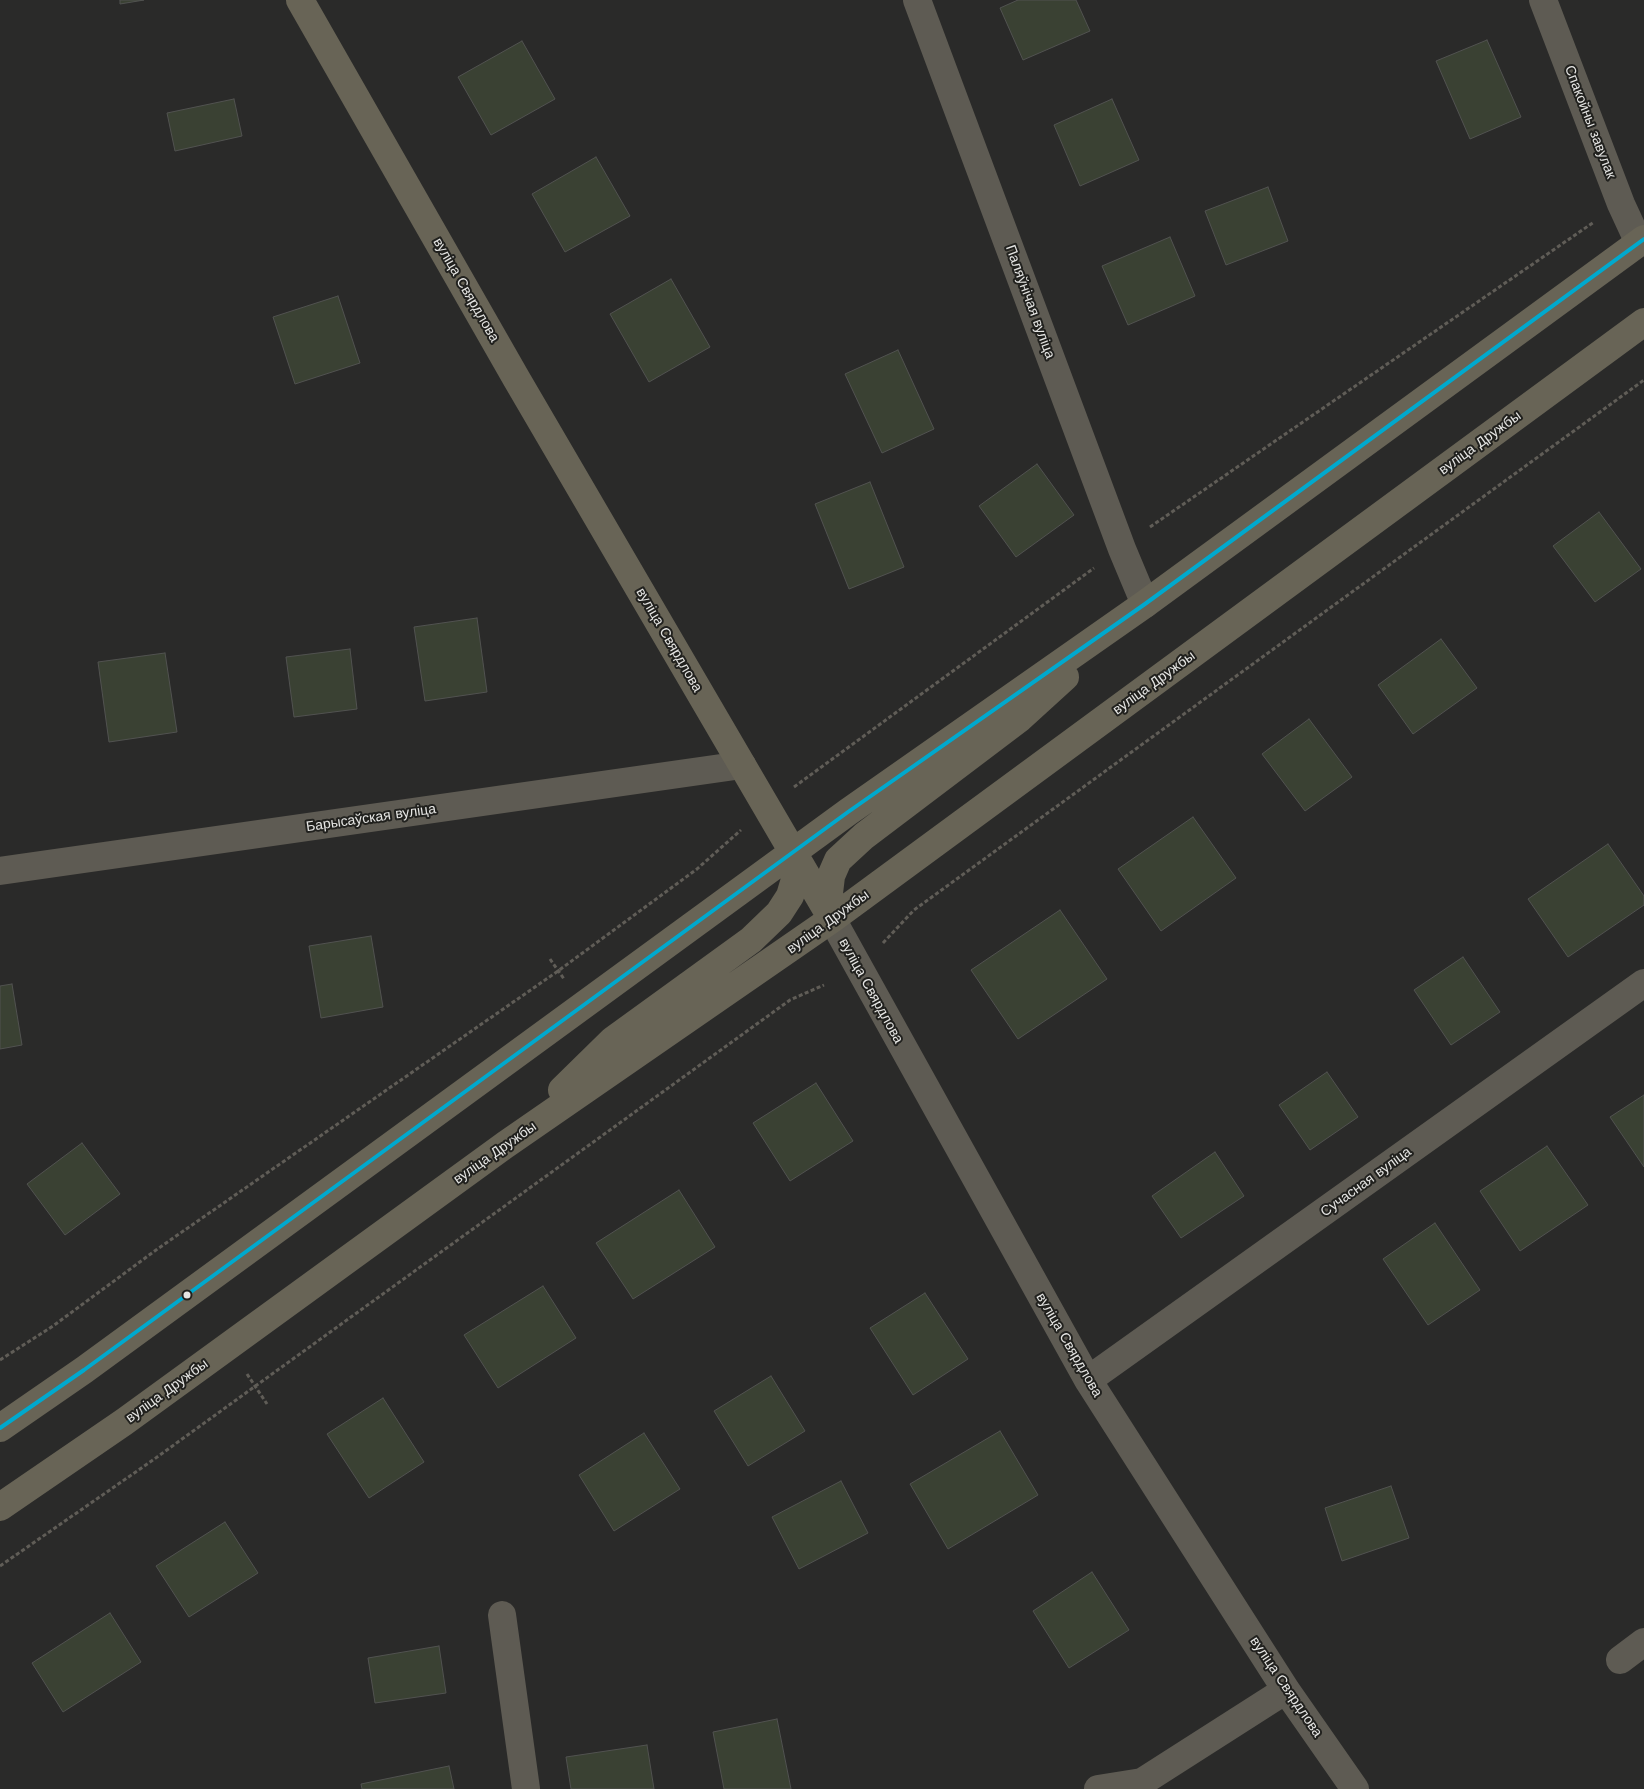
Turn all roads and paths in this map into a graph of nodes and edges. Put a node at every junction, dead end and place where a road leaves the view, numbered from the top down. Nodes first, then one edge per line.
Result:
1 (300, 0) edge
2 (917, 0) edge
3 (1543, 0) edge
4 (1595, 222) dead end
5 (1642, 241) edge
6 (1644, 322) edge
7 (1644, 380) edge
8 (1142, 533) dead end
9 (1096, 566) dead end
10 (1145, 604) junction
11 (742, 765) junction
12 (790, 790) dead end
13 (741, 830) dead end
14 (794, 853) junction
15 (0, 871) edge
16 (832, 919) junction
17 (879, 947) dead end
18 (1644, 983) edge
19 (824, 985) dead end
20 (506, 1145) junction
21 (0, 1360) edge
22 (1088, 1380) junction
23 (0, 1428) edge
24 (0, 1507) edge
25 (0, 1566) edge
26 (502, 1615) dead end
27 (1644, 1642) edge
28 (1620, 1660) dead end
29 (1286, 1690) junction
30 (526, 1789) edge
31 (1098, 1789) edge
32 (1356, 1789) edge

1 - 11 main road, вуліца Свярдлова
2 - 10 street, Паляўнічая вуліца
3 - 5 street, Спакойны завулак
4 - 8 path
5 - 10 main road
6 - 16 main road, вуліца Дружбы
7 - 17 path
9 - 12 path
10 - 14 main road
10 - 16 main road
11 - 14 main road, вуліца Свярдлова
11 - 15 street, Барысаўская вуліца
13 - 21 path
14 - 16 main road, вуліца Свярдлова
14 - 20 main road
14 - 23 main road
16 - 20 main road, вуліца Дружбы
16 - 22 street, вуліца Свярдлова
18 - 22 street, Сучасная вуліца
19 - 25 path
20 - 24 main road, вуліца Дружбы
22 - 29 street, вуліца Свярдлова
26 - 30 street
27 - 28 street
29 - 31 street
29 - 32 street, вуліца Свярдлова

